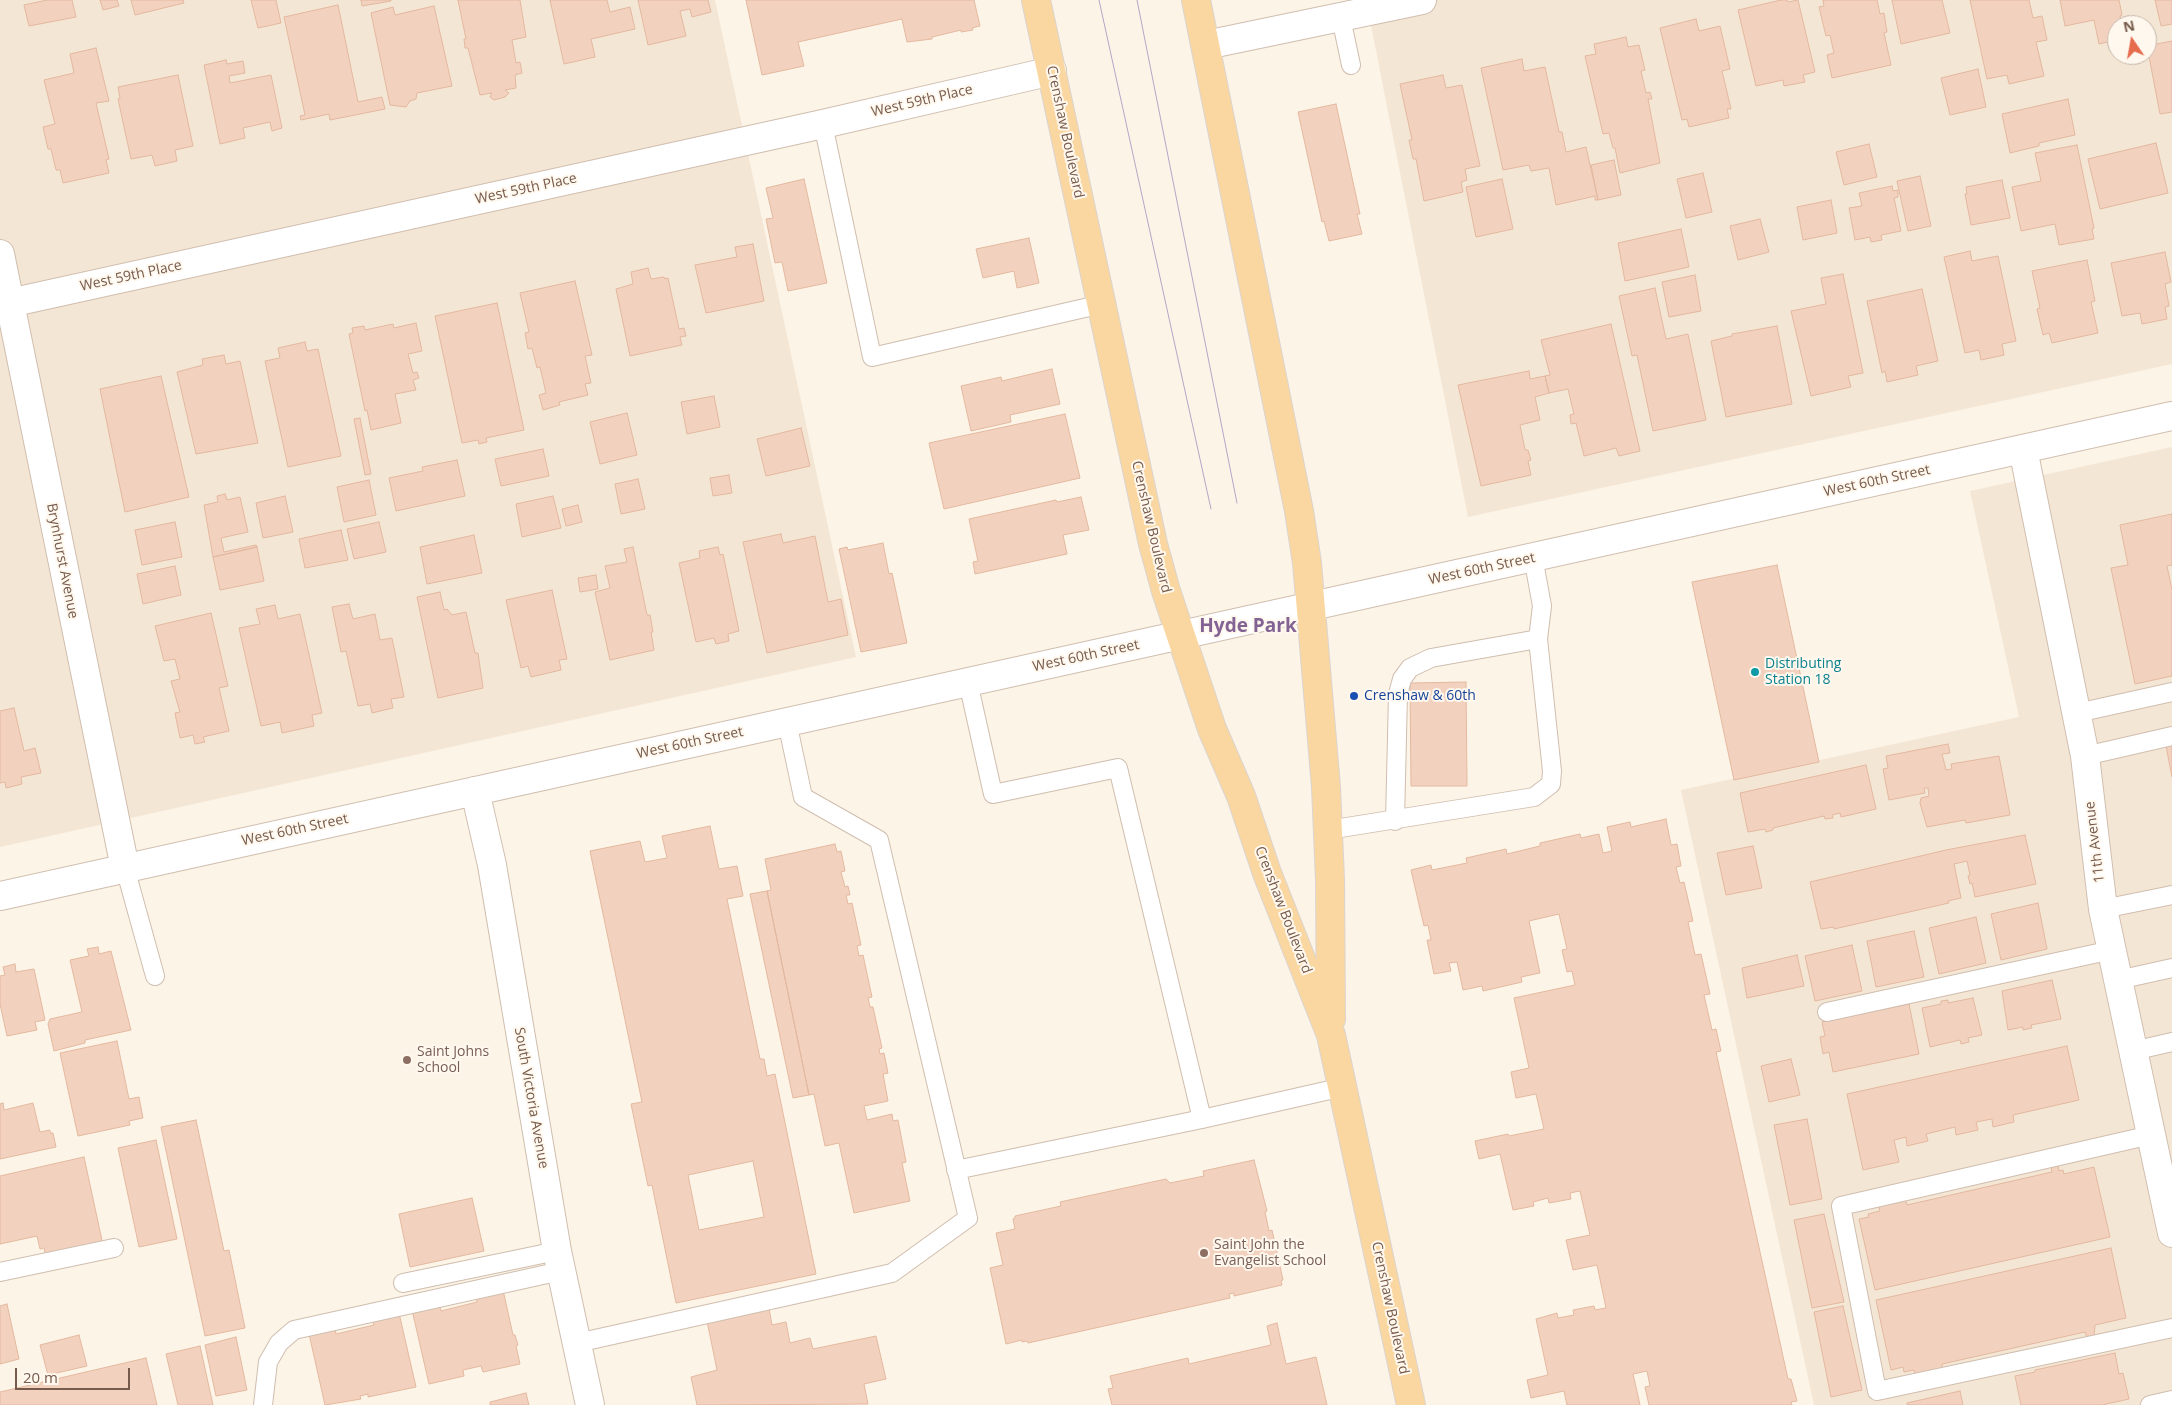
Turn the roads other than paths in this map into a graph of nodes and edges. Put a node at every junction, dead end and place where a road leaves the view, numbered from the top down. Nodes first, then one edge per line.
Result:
1 (1036, 0) edge
2 (1196, 0) edge
3 (1422, 0) edge
4 (1342, 18) junction
5 (1206, 45) junction
6 (1351, 65) dead end
7 (1052, 71) junction
8 (823, 124) junction
9 (0, 254) edge
10 (5, 304) edge
11 (1102, 304) junction
12 (2172, 416) edge
13 (2023, 449) junction
14 (1533, 557) junction
15 (1310, 607) junction
16 (1180, 635) junction
17 (1538, 639) junction
18 (968, 682) junction
19 (2172, 692) edge
20 (2077, 713) junction
21 (787, 722) junction
22 (2172, 736) edge
23 (2085, 756) junction
24 (475, 790) junction
25 (1394, 821) junction
26 (1328, 830) junction
27 (125, 868) junction
28 (2172, 894) edge
29 (0, 896) edge
30 (2103, 909) junction
31 (2112, 950) junction
32 (2172, 968) edge
33 (155, 976) dead end
34 (2118, 980) junction
35 (1827, 1012) dead end
36 (1331, 1035) junction
37 (2172, 1042) edge
38 (2133, 1051) junction
39 (1343, 1087) junction
40 (1202, 1119) junction
41 (2151, 1135) junction
42 (956, 1170) junction
43 (2172, 1233) edge
44 (114, 1248) dead end
45 (559, 1261) junction
46 (0, 1272) edge
47 (403, 1283) dead end
48 (2172, 1328) edge
49 (577, 1343) junction
50 (2172, 1400) edge
51 (263, 1405) edge
52 (590, 1405) edge
53 (1411, 1405) edge
54 (2150, 1405) edge

1 - 7 main road, Crenshaw Boulevard
2 - 5 main road, Crenshaw Boulevard
3 - 4 street
4 - 5 street
4 - 6 lane
5 - 15 main road, Crenshaw Boulevard
7 - 8 street, West 59th Place
7 - 11 main road, Crenshaw Boulevard
8 - 10 street, West 59th Place
8 - 11 lane
9 - 10 street, Brynhurst Avenue
10 - 27 street, Brynhurst Avenue
11 - 16 main road, Crenshaw Boulevard
12 - 13 street, West 60th Street
13 - 14 street, West 60th Street
13 - 20 street, 11th Avenue
14 - 15 street, West 60th Street
14 - 17 lane
15 - 16 street, West 60th Street
15 - 26 main road, Crenshaw Boulevard
16 - 18 street, West 60th Street
16 - 36 main road, Crenshaw Boulevard
17 - 25 lane
17 - 25 lane
18 - 21 street, West 60th Street
18 - 40 lane
19 - 20 lane
20 - 23 street, 11th Avenue
21 - 24 street, West 60th Street
21 - 42 lane
22 - 23 lane
23 - 30 street, 11th Avenue
24 - 27 street, West 60th Street
24 - 45 street, South Victoria Avenue
25 - 26 lane
26 - 36 main road, Crenshaw Boulevard
27 - 29 street, West 60th Street
27 - 33 lane
28 - 30 lane
30 - 31 street, 11th Avenue
31 - 34 street, 11th Avenue
31 - 35 lane
32 - 34 lane
34 - 38 street, 11th Avenue
36 - 39 main road, Crenshaw Boulevard
37 - 38 lane
38 - 41 street, 11th Avenue
39 - 40 lane
39 - 53 main road, Crenshaw Boulevard
40 - 42 lane
41 - 43 street, 11th Avenue
41 - 48 lane
42 - 49 lane
44 - 46 lane
45 - 47 lane
45 - 49 street, South Victoria Avenue
45 - 51 lane
49 - 52 street, South Victoria Avenue
50 - 54 lane

